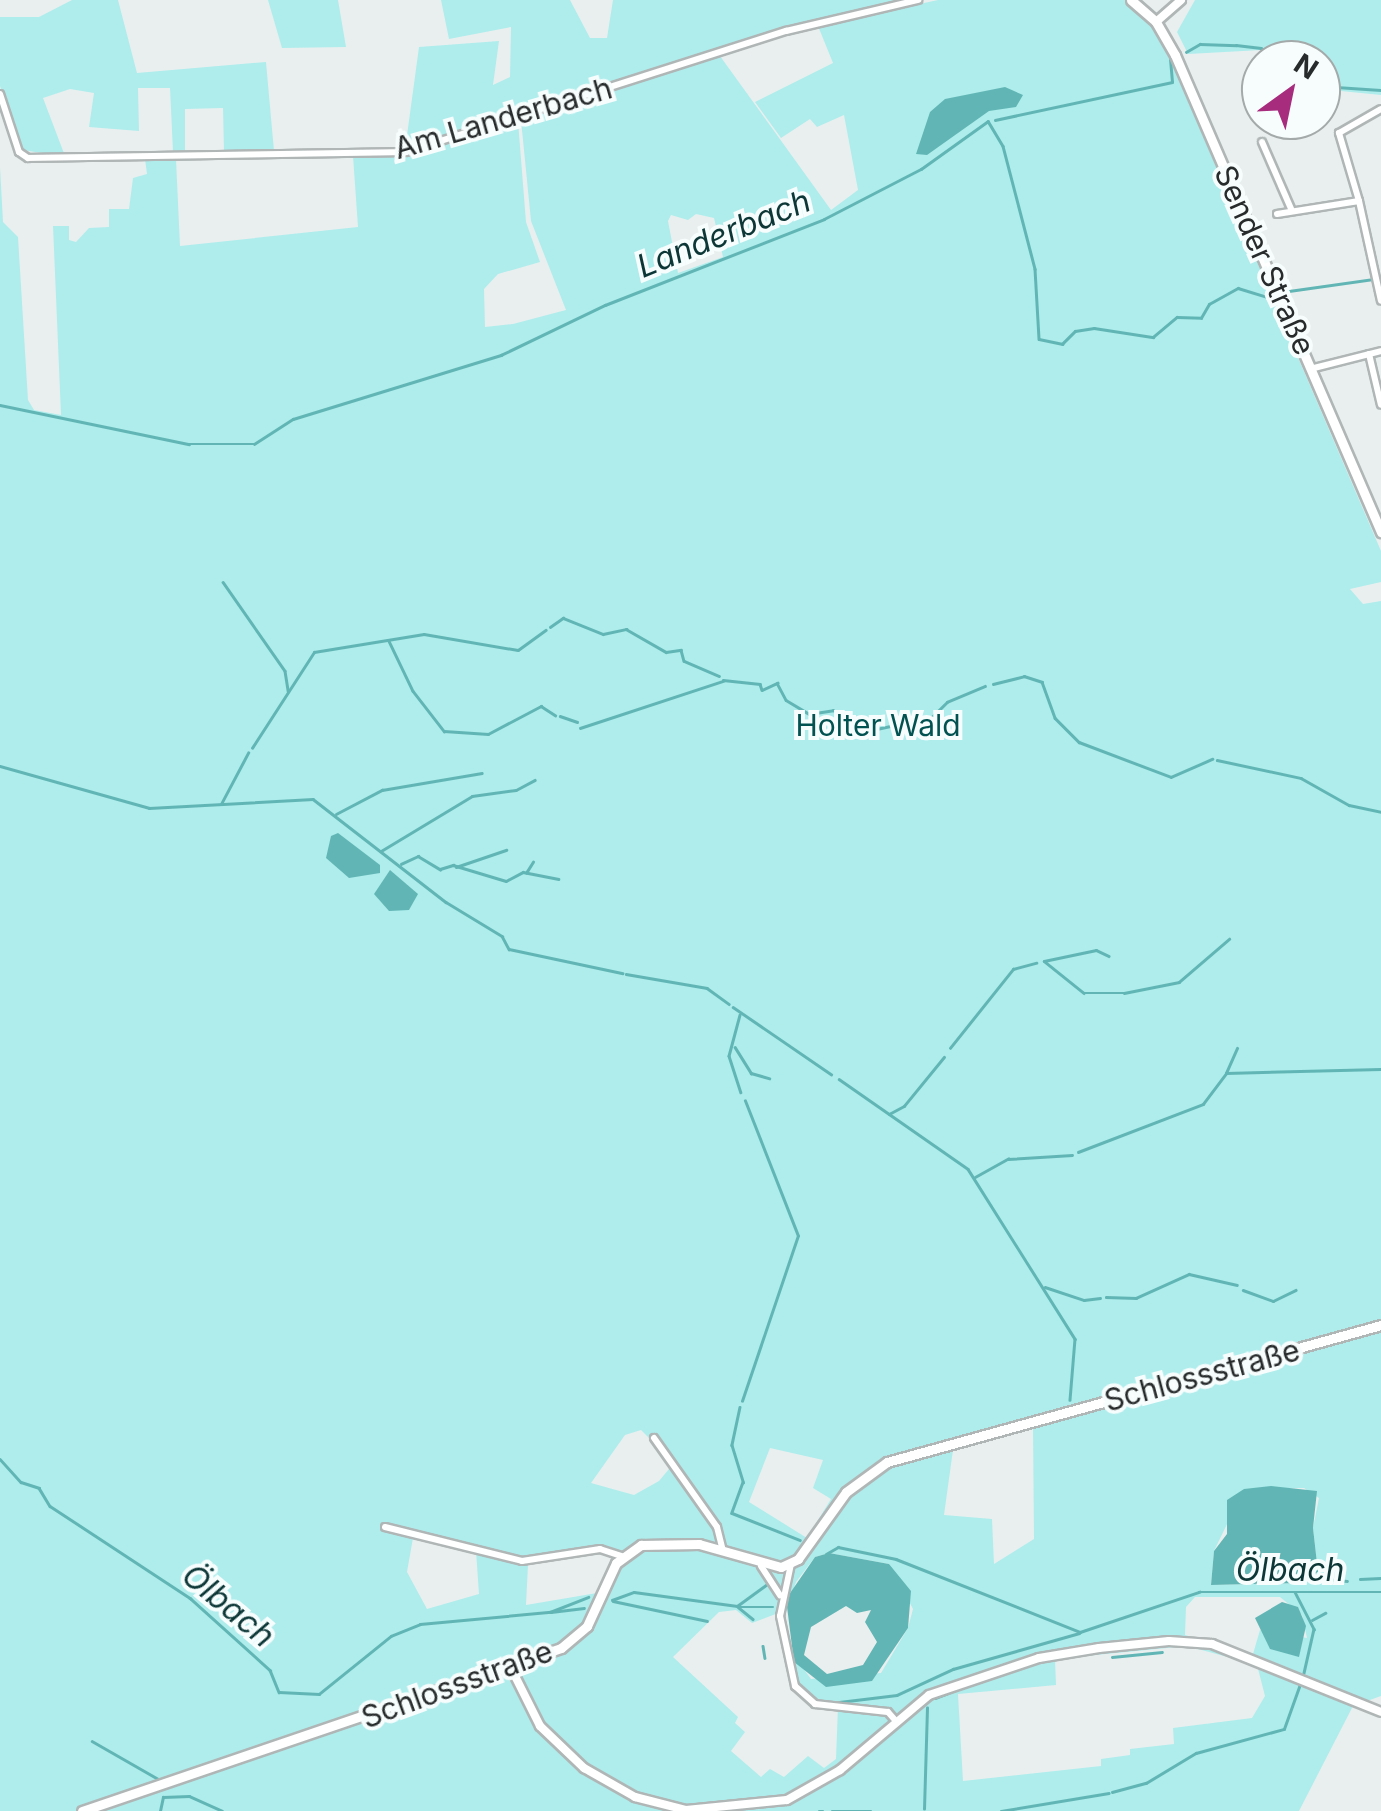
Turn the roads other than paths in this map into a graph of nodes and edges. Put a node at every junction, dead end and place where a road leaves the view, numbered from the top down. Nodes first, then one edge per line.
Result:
1 (918, 0) edge
2 (1131, 0) edge
3 (1181, 0) edge
4 (1156, 22) junction
5 (0, 94) edge
6 (1381, 110) edge
7 (1262, 142) dead end
8 (1358, 201) junction
9 (1292, 211) junction
10 (1276, 214) dead end
11 (1381, 301) edge
12 (1381, 351) edge
13 (1369, 354) junction
14 (1314, 368) junction
15 (1381, 405) edge
16 (1381, 532) edge
17 (1381, 1325) edge
18 (654, 1438) dead end
19 (385, 1527) dead end
20 (723, 1551) junction
21 (622, 1556) junction
22 (791, 1564) junction
23 (761, 1566) junction
24 (780, 1596) junction
25 (510, 1668) junction
26 (1381, 1712) edge
27 (894, 1719) junction
28 (82, 1811) edge

1 - 5 street, Am Landerbach
2 - 4 main road, Sender Straße
3 - 4 street
4 - 14 main road, Sender Straße
6 - 8 street
7 - 9 street
8 - 9 street
8 - 11 street
9 - 10 street
12 - 13 street
13 - 14 street
13 - 15 street
14 - 16 main road, Sender Straße
17 - 22 main road, Schlossstraße
18 - 20 street
19 - 21 street
20 - 21 main road
20 - 23 main road
21 - 25 main road, Schlossstraße
22 - 23 main road
22 - 24 street
23 - 24 street
24 - 27 street
25 - 27 street
25 - 28 main road, Schlossstraße
26 - 27 street

